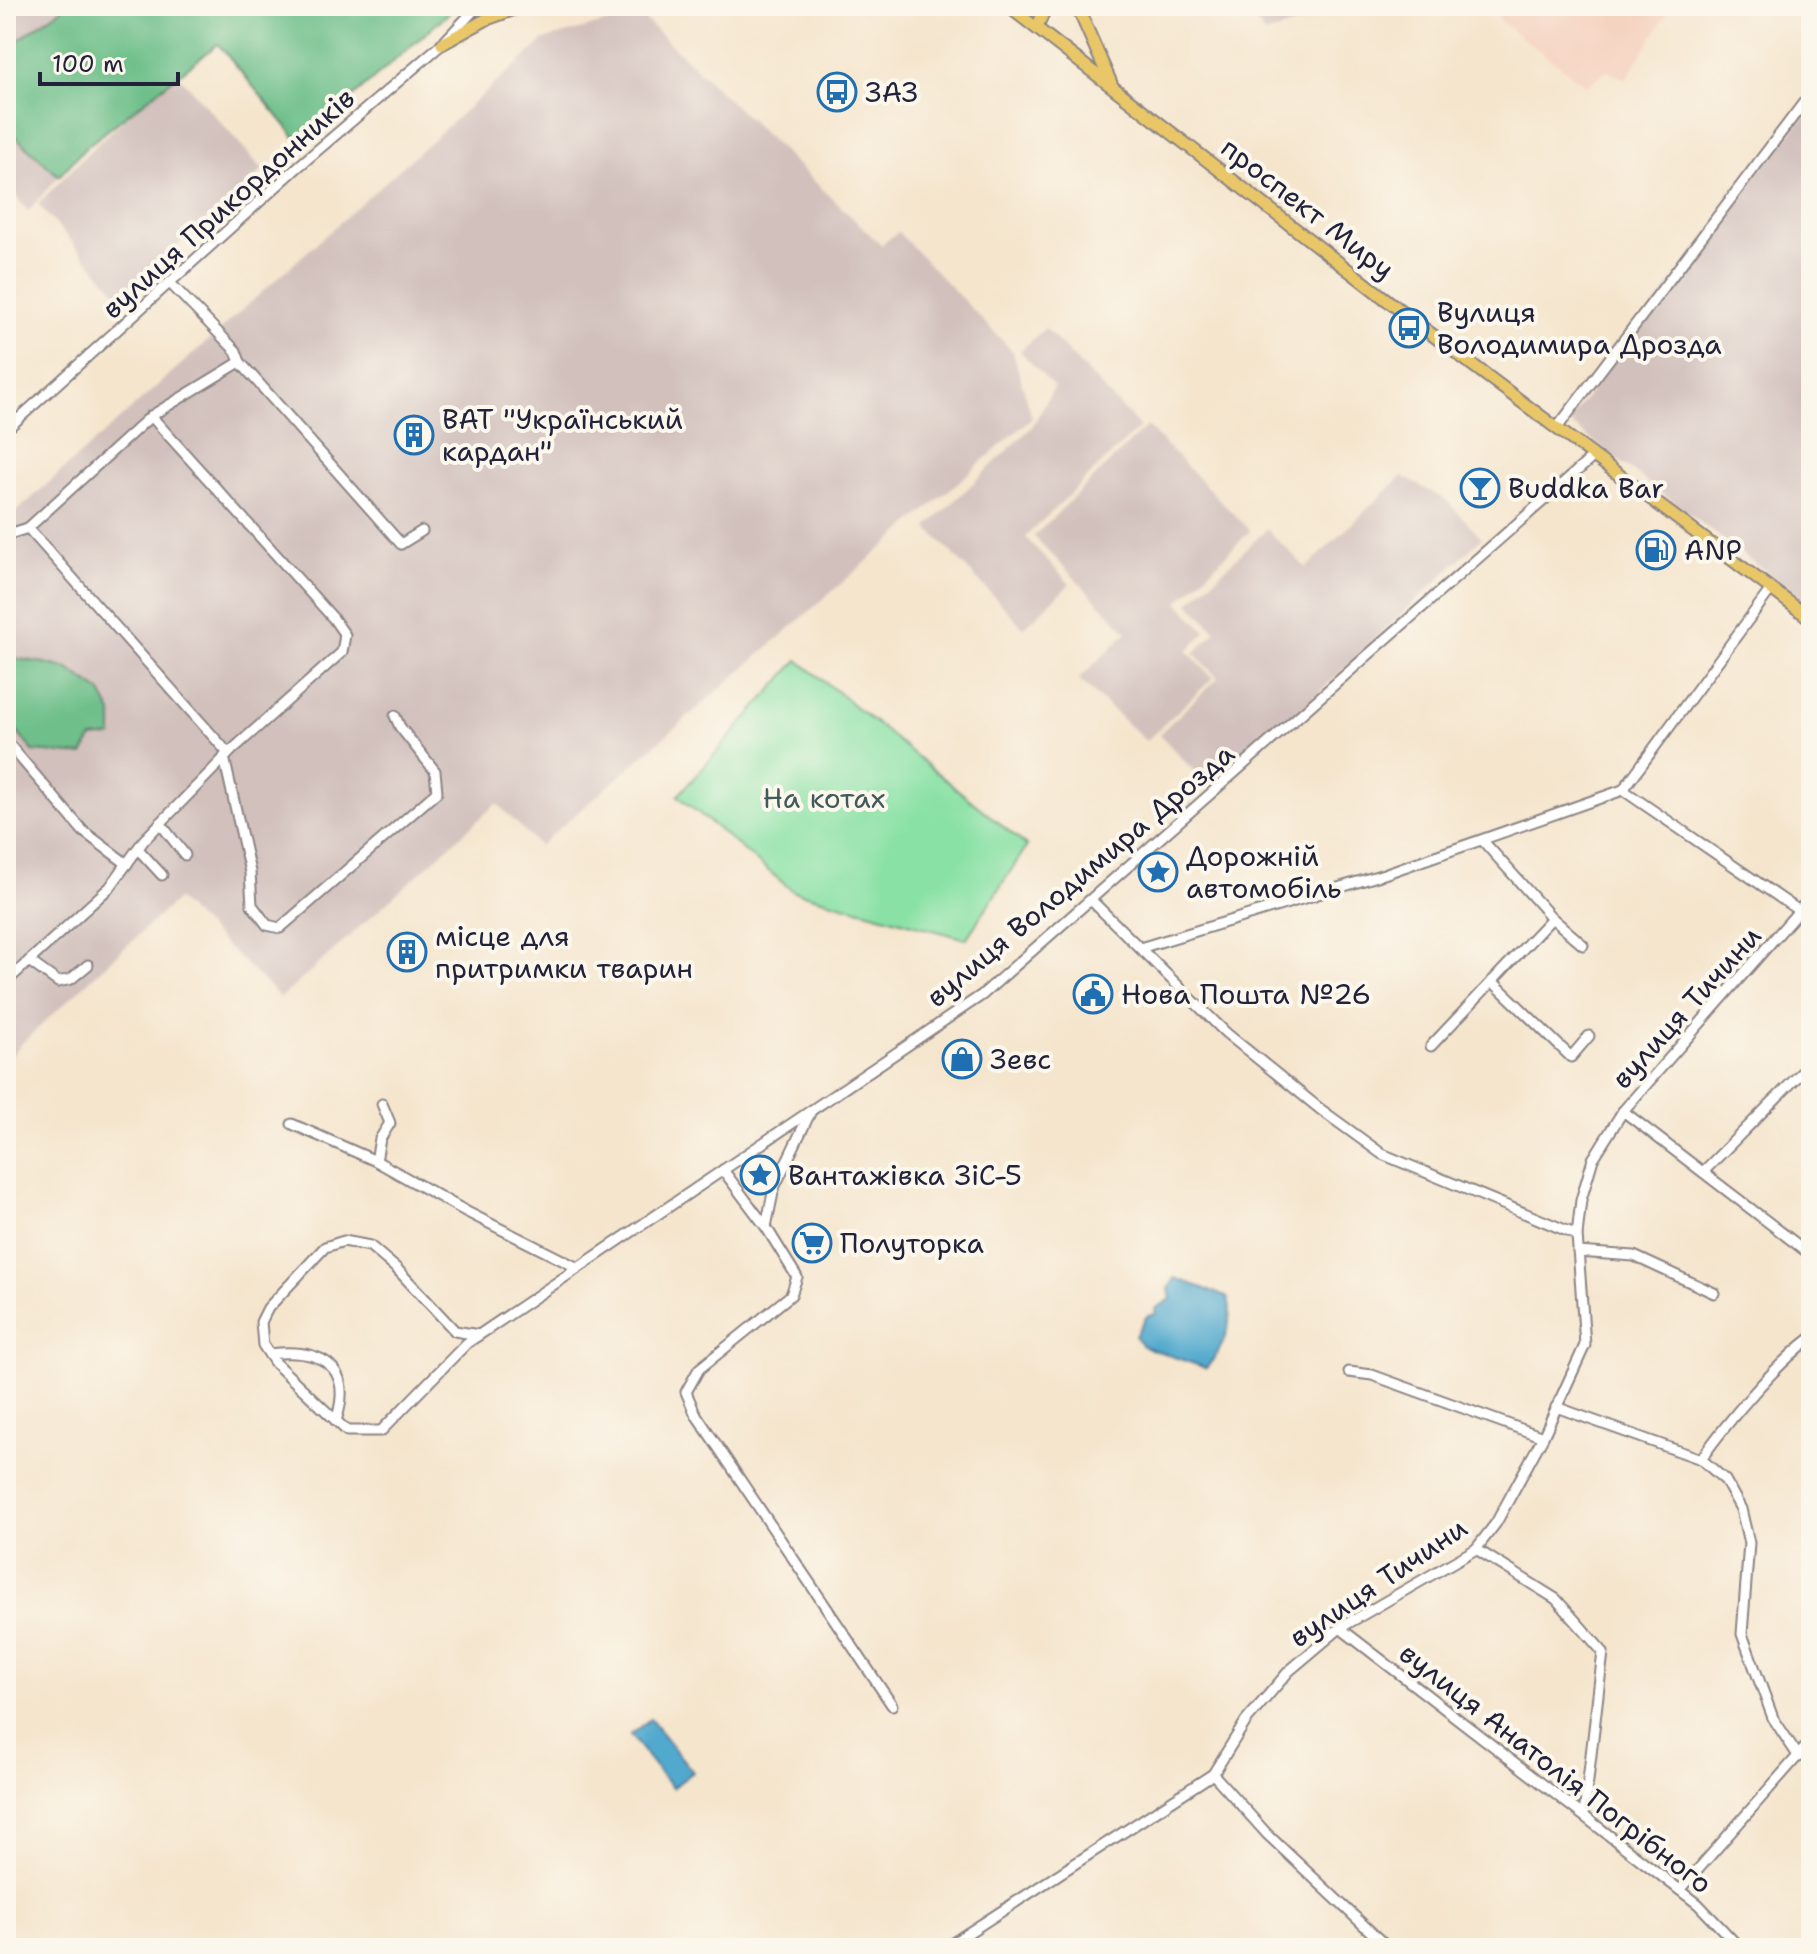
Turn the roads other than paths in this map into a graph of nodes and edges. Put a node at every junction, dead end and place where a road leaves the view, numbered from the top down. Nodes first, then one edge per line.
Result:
1 (478, 6) edge
2 (523, 6) edge
3 (1008, 6) edge
4 (1046, 6) edge
5 (1077, 6) edge
6 (1037, 28) junction
7 (442, 44) junction
8 (1113, 87) junction
9 (1811, 93) edge
10 (170, 283) junction
11 (240, 362) junction
12 (151, 416) junction
13 (1557, 428) junction
14 (6, 430) edge
15 (1594, 456) junction
16 (28, 528) junction
17 (422, 531) dead end
18 (6, 535) edge
19 (1771, 589) junction
20 (1811, 619) edge
21 (395, 716) dead end
22 (6, 741) edge
23 (226, 755) junction
24 (1623, 790) junction
25 (160, 823) junction
26 (1483, 841) junction
27 (138, 849) junction
28 (185, 855) dead end
29 (127, 864) junction
30 (162, 875) dead end
31 (1811, 897) edge
32 (1091, 900) junction
33 (1800, 912) junction
34 (1552, 918) junction
35 (1811, 919) edge
36 (1583, 945) dead end
37 (1140, 948) junction
38 (29, 961) junction
39 (88, 965) dead end
40 (6, 981) edge
41 (1492, 981) junction
42 (1589, 1036) dead end
43 (1431, 1046) dead end
44 (1811, 1063) edge
45 (382, 1104) dead end
46 (812, 1110) junction
47 (1623, 1111) junction
48 (292, 1124) dead end
49 (376, 1161) junction
50 (723, 1170) junction
51 (1703, 1172) junction
52 (766, 1227) junction
53 (1577, 1235) junction
54 (1578, 1252) junction
55 (1811, 1255) edge
56 (578, 1268) junction
57 (1714, 1293) dead end
58 (455, 1331) junction
59 (479, 1335) junction
60 (1811, 1338) edge
61 (457, 1353) junction
62 (269, 1354) junction
63 (1349, 1372) dead end
64 (1556, 1407) junction
65 (336, 1421) junction
66 (1543, 1437) junction
67 (1701, 1459) junction
68 (1476, 1549) junction
69 (1340, 1628) junction
70 (892, 1705) dead end
71 (1811, 1741) edge
72 (1799, 1757) junction
73 (1213, 1774) junction
74 (1584, 1815) junction
75 (1680, 1890) junction
76 (945, 1948) edge
77 (1388, 1948) edge
78 (1740, 1948) edge

1 - 7 street, вулиця Прикордонників
2 - 7 main road
3 - 6 main road, проспект Миру
4 - 6 main road
5 - 8 main road
6 - 8 main road, проспект Миру
7 - 10 street, вулиця Прикордонників
8 - 13 main road, проспект Миру
9 - 13 street
10 - 11 street
10 - 14 street, вулиця Прикордонників
11 - 12 street
11 - 17 street
12 - 16 street
12 - 23 street
13 - 15 main road, проспект Миру
15 - 19 main road, проспект Миру
15 - 32 street, вулиця Володимира Дрозда
16 - 18 street
16 - 23 street
19 - 20 main road, проспект Миру
19 - 24 street
21 - 23 street
22 - 29 street
23 - 25 street
24 - 26 street
24 - 33 street
25 - 27 street
25 - 28 street
26 - 34 street
26 - 37 street
27 - 29 street
27 - 30 street
29 - 38 street
31 - 33 street, вулиця Тичини
32 - 37 street
32 - 46 street, вулиця Володимира Дрозда
33 - 35 street
33 - 47 street, вулиця Тичини
34 - 36 street
34 - 41 street
37 - 53 street
38 - 39 street
38 - 40 street
41 - 42 street
41 - 43 street
44 - 51 street
45 - 49 street
46 - 50 street, вулиця Володимира Дрозда
46 - 52 street
47 - 51 street
47 - 53 street, вулиця Тичини
48 - 49 street
49 - 56 street
50 - 52 street
50 - 56 street, вулиця Володимира Дрозда
51 - 55 street
52 - 70 street
53 - 54 street, вулиця Тичини
54 - 57 street
54 - 64 street, вулиця Тичини
56 - 59 street, вулиця Володимира Дрозда
58 - 59 street
58 - 61 street
58 - 62 street
59 - 61 street, вулиця Володимира Дрозда
60 - 67 street
61 - 65 street, вулиця Володимира Дрозда
62 - 65 street, вулиця Володимира Дрозда
62 - 65 street
63 - 66 street
64 - 66 street, вулиця Тичини
64 - 67 street
66 - 68 street, вулиця Тичини
67 - 72 street
68 - 69 street, вулиця Тичини
68 - 74 street
69 - 73 street, вулиця Тичини
69 - 74 street, вулиця Анатолія Погрібного
71 - 72 street
72 - 75 street
73 - 76 street, вулиця Тичини
73 - 77 street
74 - 75 street, вулиця Анатолія Погрібного
75 - 78 street, вулиця Анатолія Погрібного

